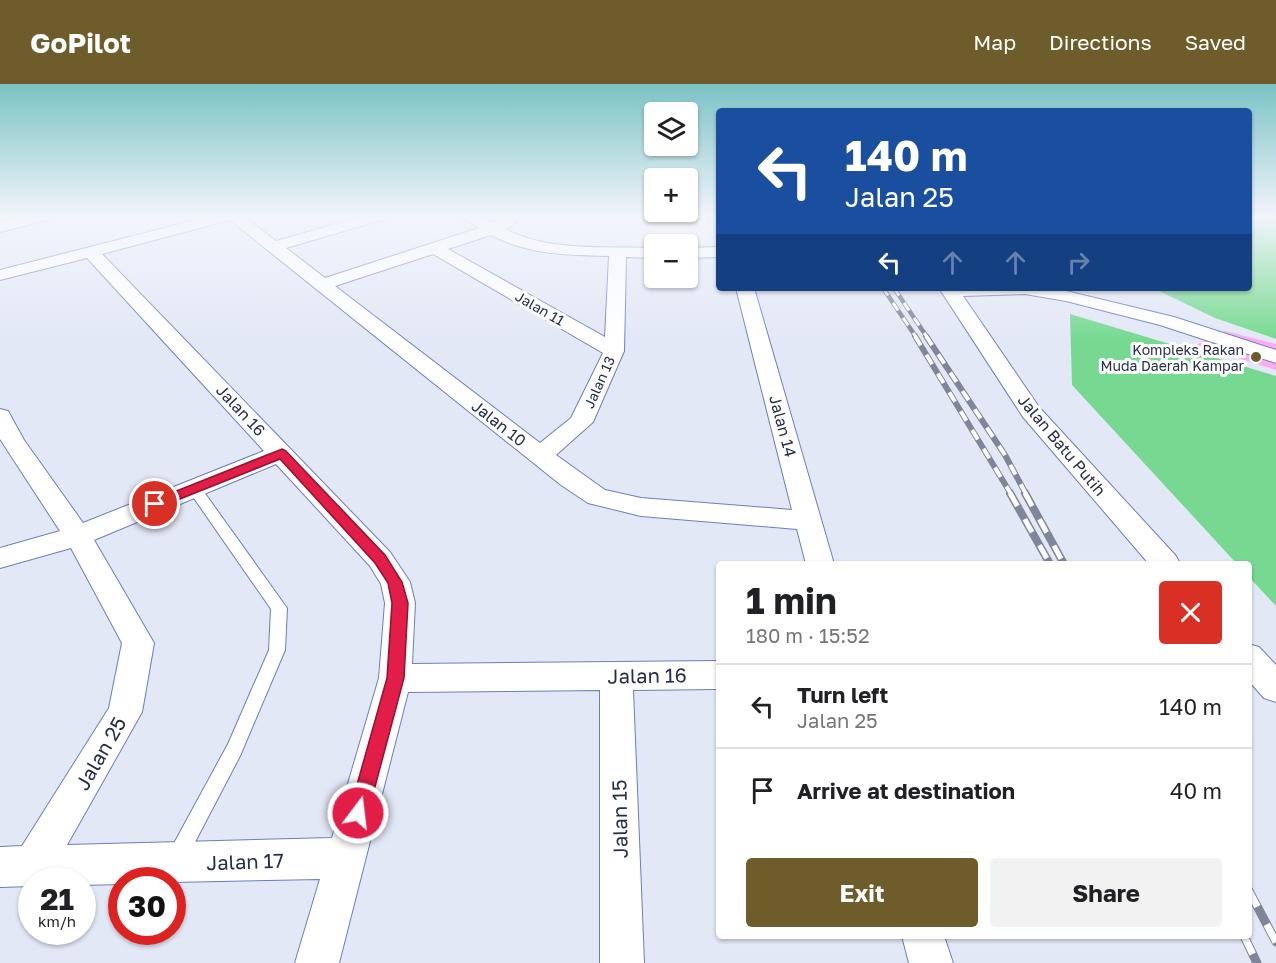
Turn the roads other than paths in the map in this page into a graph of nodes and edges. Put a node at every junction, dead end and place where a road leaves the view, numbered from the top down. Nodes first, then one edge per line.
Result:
1 (67, 257) edge
2 (96, 257) edge
3 (286, 257) edge
4 (407, 257) edge
5 (451, 257) edge
6 (618, 257) edge
7 (0, 275) edge
8 (322, 285) junction
9 (746, 291) edge
10 (951, 291) edge
11 (1037, 291) edge
12 (614, 351) junction
13 (1276, 357) edge
14 (0, 416) edge
15 (7, 443) edge
16 (282, 453) junction
17 (540, 455) junction
18 (194, 488) junction
19 (809, 521) junction
20 (78, 536) junction
21 (0, 558) edge
22 (819, 561) edge
23 (1163, 561) edge
24 (1252, 661) edge
25 (716, 675) edge
26 (616, 676) junction
27 (395, 678) junction
28 (1276, 688) edge
29 (346, 858) junction
30 (174, 862) junction
31 (16, 867) edge
32 (924, 939) edge
33 (317, 963) edge
34 (622, 963) edge
35 (931, 963) edge

1 - 7 street
2 - 16 street, Jalan 16
3 - 8 street, Jalan 10
4 - 8 street
5 - 12 street, Jalan 11
6 - 12 street, Jalan 13
8 - 17 street, Jalan 10
9 - 19 street, Jalan 14
10 - 23 street, Jalan Batu Putih
11 - 13 street
12 - 17 street, Jalan 13
14 - 15 street, Jalan 25
15 - 20 street, Jalan 25
16 - 18 street
16 - 27 street, Jalan 16
17 - 19 street, Jalan 10
18 - 20 street
18 - 30 lane
19 - 22 street, Jalan 14
20 - 21 street
20 - 31 street, Jalan 25
24 - 28 street
25 - 26 street, Jalan 16
26 - 27 street, Jalan 16
26 - 34 street, Jalan 15
27 - 29 street, Jalan 16
29 - 30 street, Jalan 17
29 - 33 street, Jalan 16
30 - 31 street, Jalan 17
32 - 35 street

